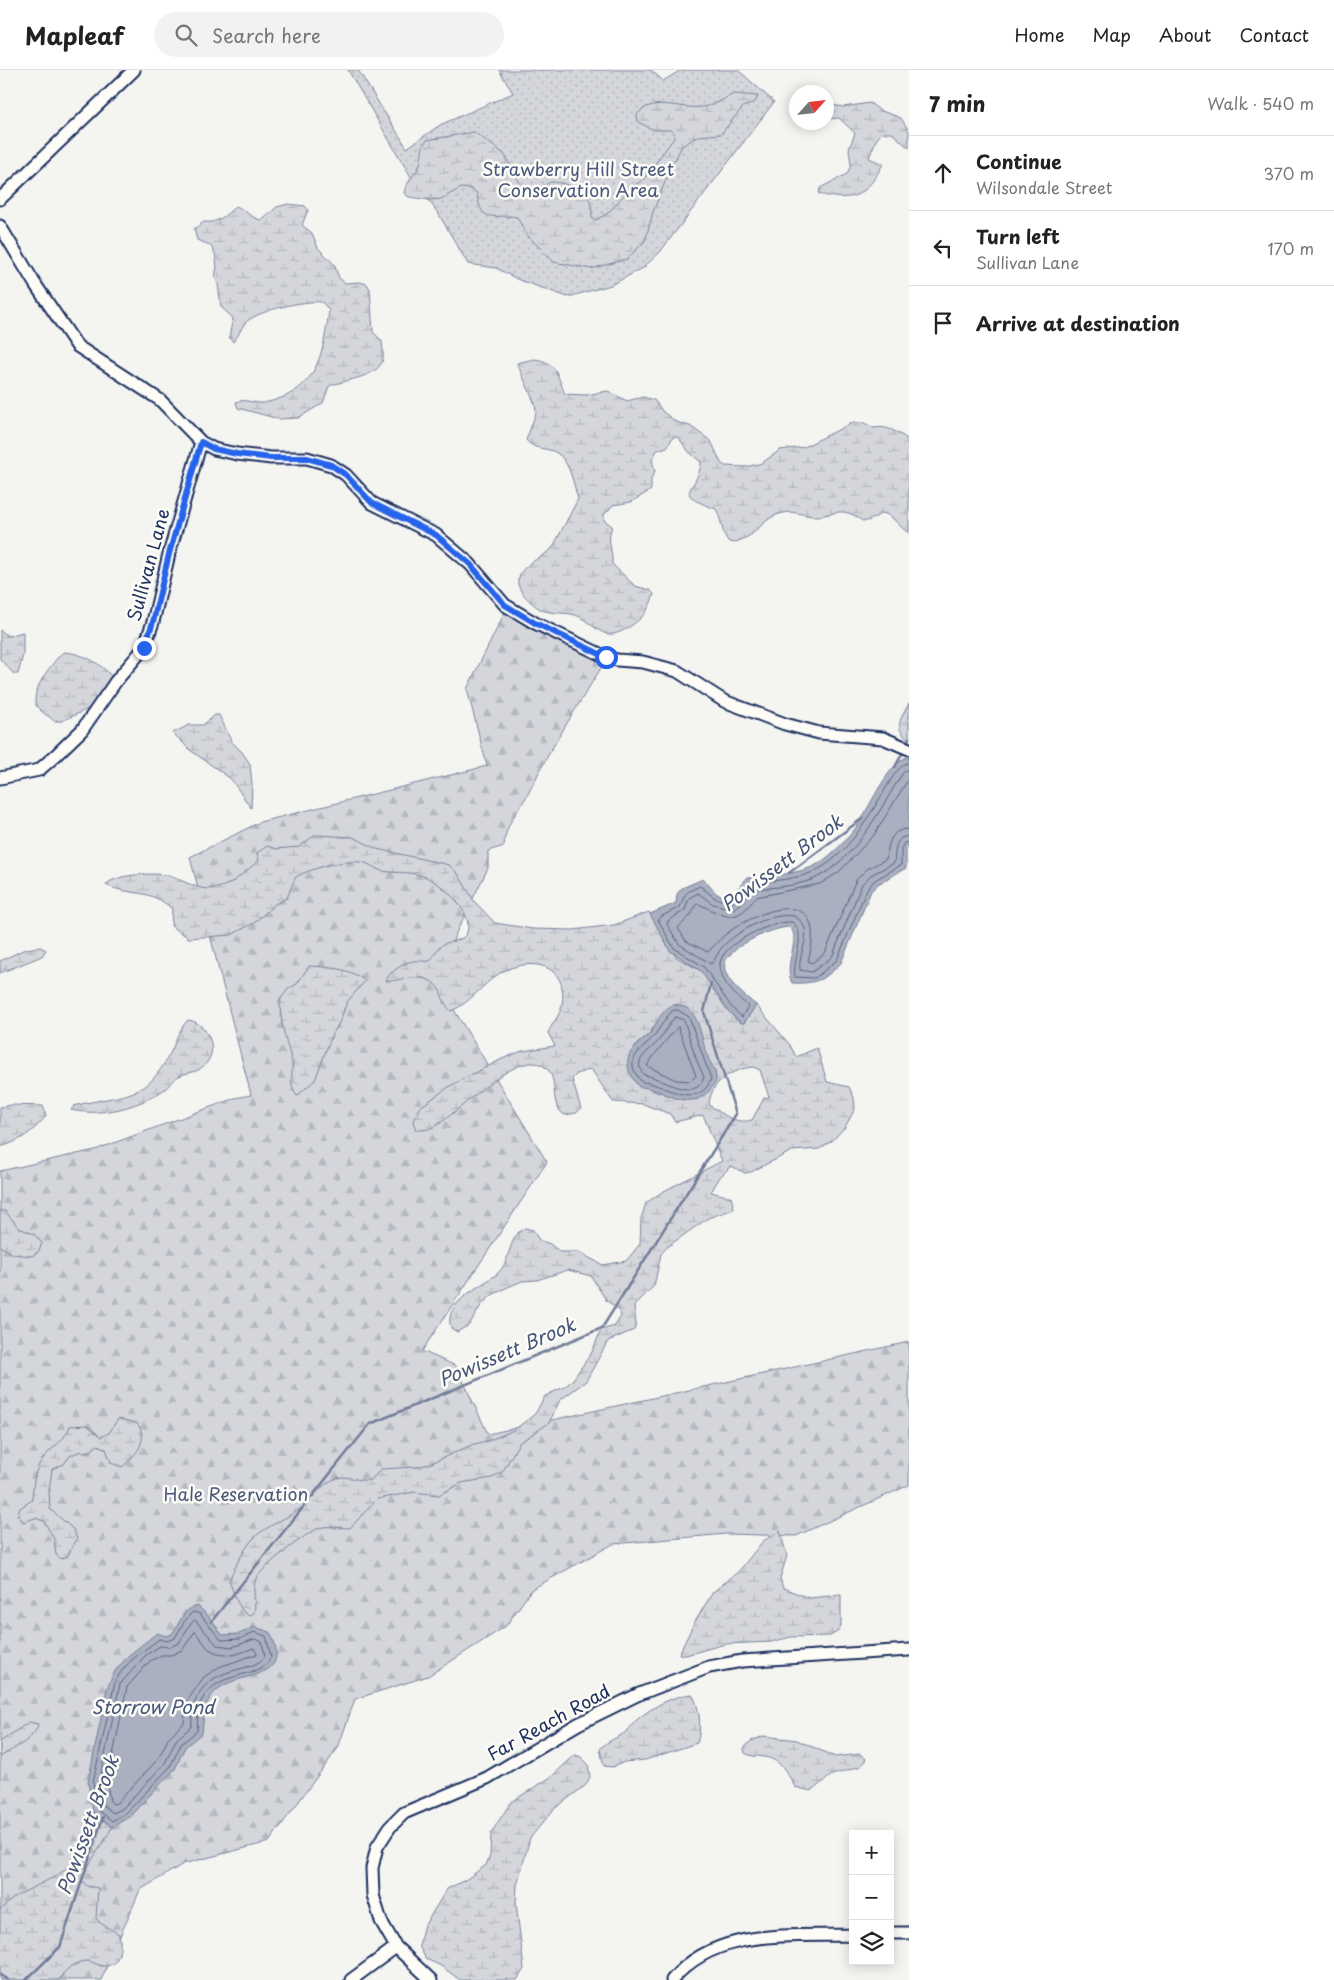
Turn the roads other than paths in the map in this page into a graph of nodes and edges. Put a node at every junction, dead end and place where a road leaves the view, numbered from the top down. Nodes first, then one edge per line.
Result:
1 (134, 70) edge
2 (0, 199) edge
3 (0, 226) edge
4 (201, 442) junction
5 (906, 747) edge
6 (0, 778) edge
7 (909, 1650) edge
8 (894, 1933) edge
9 (909, 1933) edge
10 (849, 1934) edge
11 (396, 1947) junction
12 (351, 1980) edge
13 (431, 1980) edge
14 (672, 1980) edge

1 - 2 street
3 - 4 street
4 - 5 street
4 - 6 street, Sullivan Lane
7 - 11 street, Far Reach Road
8 - 9 street
10 - 14 street
11 - 12 street
11 - 13 street, Far Reach Road

